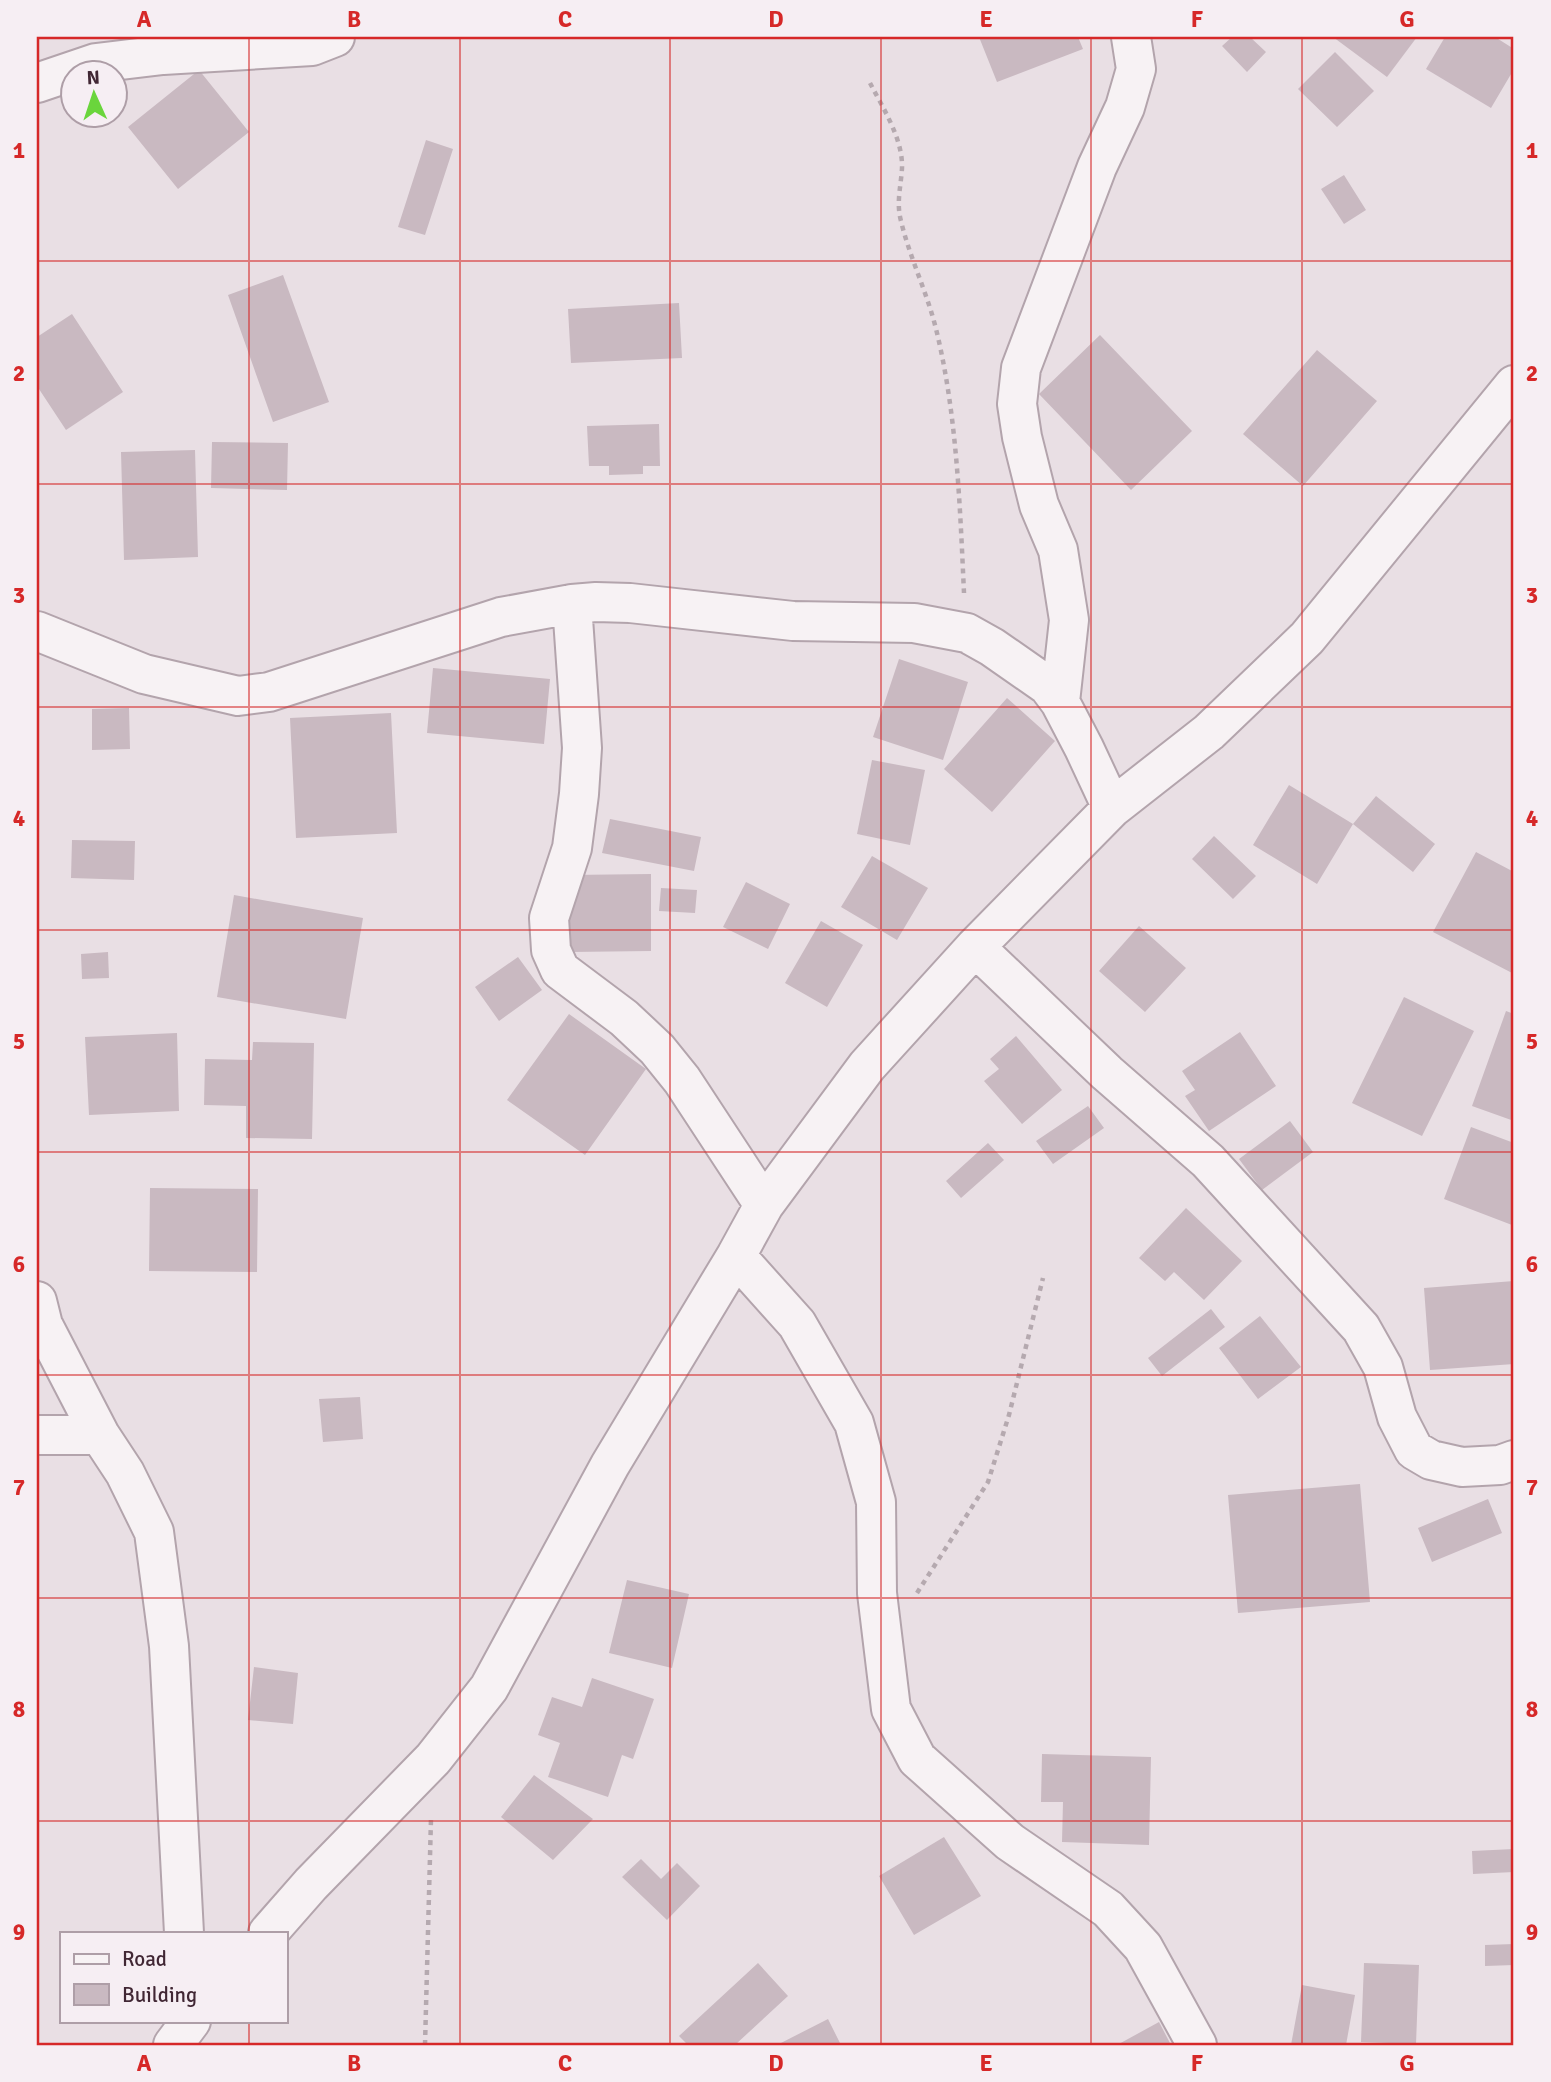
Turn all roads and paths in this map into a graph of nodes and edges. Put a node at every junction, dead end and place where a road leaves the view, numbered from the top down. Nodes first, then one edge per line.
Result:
1 (335, 37) edge
2 (1131, 37) edge
3 (37, 83) edge
4 (870, 83) dead end
5 (1514, 385) edge
6 (572, 604) junction
7 (37, 631) edge
8 (967, 633) junction
9 (1060, 702) junction
10 (1112, 808) junction
11 (975, 947) junction
12 (764, 1205) junction
13 (736, 1256) junction
14 (1043, 1278) dead end
15 (37, 1301) edge
16 (37, 1435) edge
17 (100, 1435) junction
18 (1514, 1460) edge
19 (882, 1646) junction
20 (433, 1759) junction
21 (184, 1932) edge
22 (269, 1932) edge
23 (425, 2045) edge
24 (1197, 2045) edge

1 - 3 street
2 - 9 street
4 - 8 path
5 - 10 street
6 - 7 street
6 - 8 street
6 - 12 street
8 - 9 street
9 - 10 street
10 - 11 street
11 - 12 street
11 - 18 street
12 - 13 street
13 - 19 street
13 - 20 street
14 - 19 path
15 - 17 street
16 - 17 street
17 - 21 street
19 - 24 street
20 - 22 street
20 - 23 path

